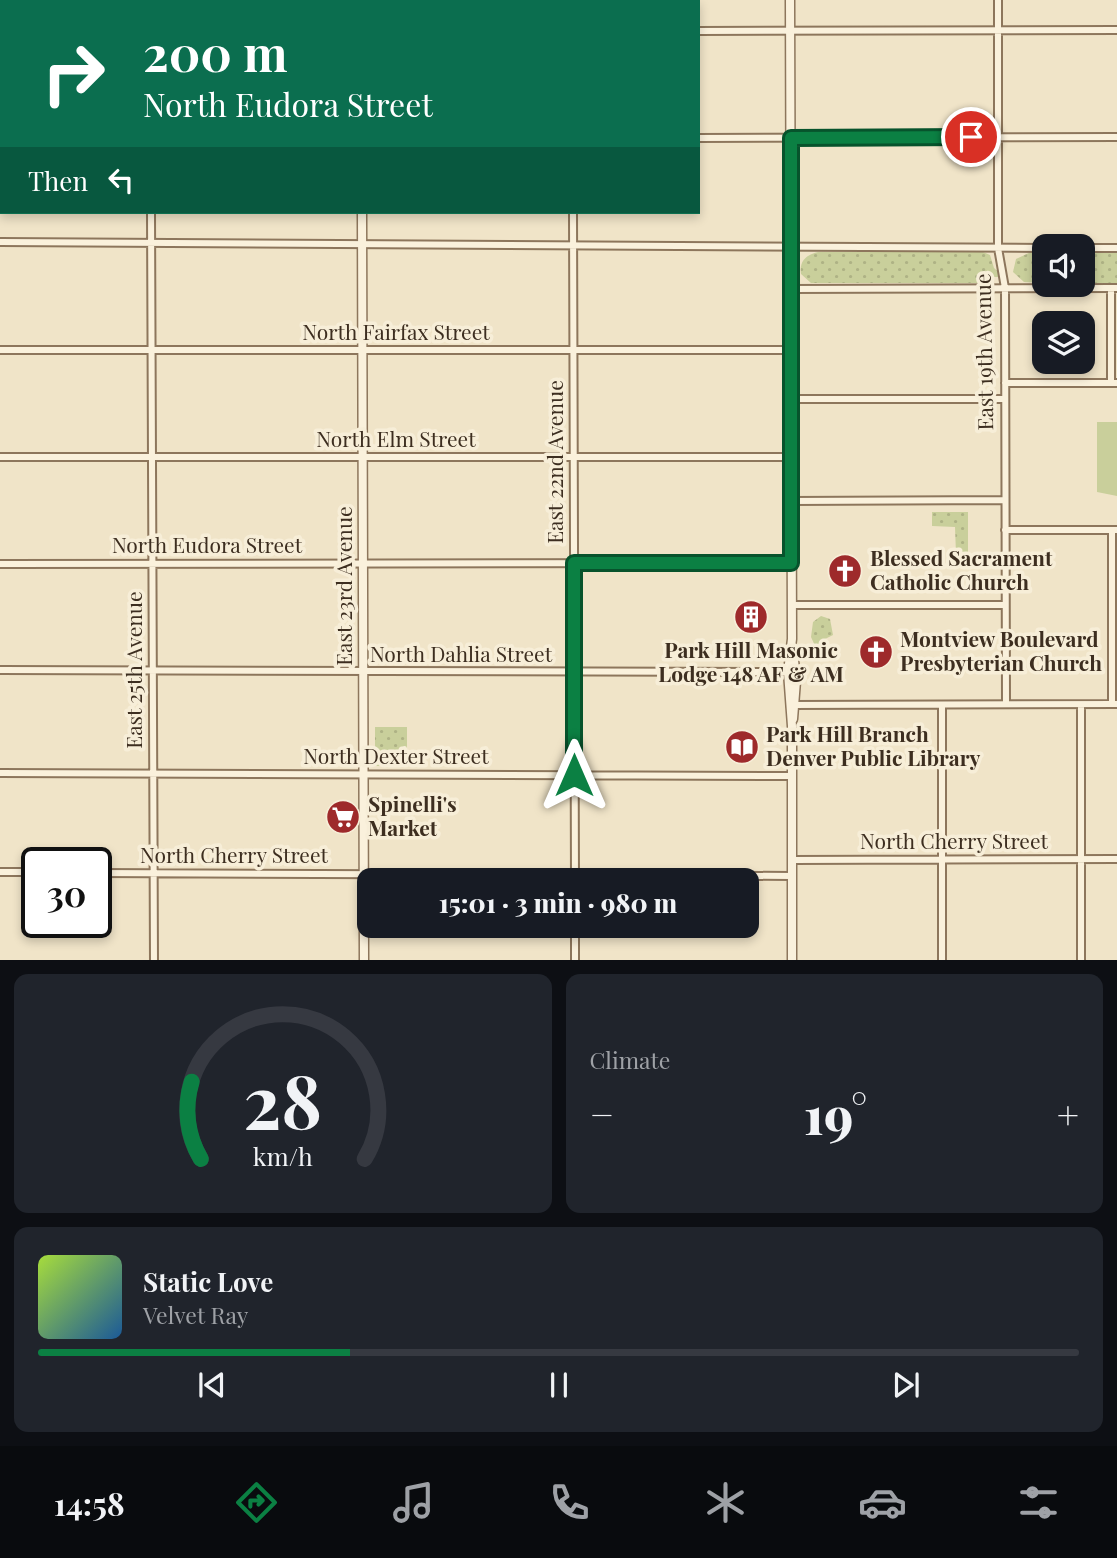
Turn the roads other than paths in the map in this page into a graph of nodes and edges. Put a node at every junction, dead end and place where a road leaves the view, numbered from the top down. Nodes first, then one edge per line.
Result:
1 (790, 0) edge
2 (998, 0) edge
3 (1117, 30) edge
4 (790, 31) junction
5 (998, 31) junction
6 (700, 32) edge
7 (998, 137) junction
8 (1117, 137) edge
9 (700, 138) edge
10 (791, 138) junction
11 (151, 214) edge
12 (362, 214) edge
13 (573, 214) edge
14 (151, 242) junction
15 (0, 243) edge
16 (573, 243) junction
17 (362, 244) junction
18 (998, 248) junction
19 (1032, 248) edge
20 (1095, 248) edge
21 (1117, 248) edge
22 (791, 249) junction
23 (1005, 288) junction
24 (1114, 288) edge
25 (791, 289) junction
26 (0, 350) edge
27 (151, 350) junction
28 (791, 350) junction
29 (362, 351) junction
30 (573, 351) junction
31 (1005, 383) junction
32 (1114, 383) edge
33 (791, 399) junction
34 (1005, 399) junction
35 (0, 457) edge
36 (574, 457) junction
37 (791, 457) junction
38 (151, 458) junction
39 (363, 458) junction
40 (1005, 500) junction
41 (792, 501) junction
42 (1005, 530) junction
43 (1115, 530) edge
44 (574, 563) junction
45 (791, 563) junction
46 (0, 564) edge
47 (152, 564) junction
48 (363, 564) junction
49 (792, 605) junction
50 (1005, 605) junction
51 (0, 670) edge
52 (153, 671) junction
53 (574, 672) junction
54 (792, 672) junction
55 (363, 673) junction
56 (1006, 704) junction
57 (793, 705) junction
58 (942, 705) junction
59 (1081, 705) junction
60 (1114, 705) edge
61 (0, 773) edge
62 (153, 774) junction
63 (363, 774) junction
64 (574, 775) junction
65 (792, 776) junction
66 (1081, 859) junction
67 (1117, 859) edge
68 (792, 860) junction
69 (942, 861) junction
70 (363, 868) edge
71 (575, 868) edge
72 (0, 872) edge
73 (21, 872) edge
74 (112, 873) edge
75 (153, 873) junction
76 (357, 874) edge
77 (759, 876) edge
78 (792, 876) junction
79 (364, 938) edge
80 (575, 938) edge
81 (153, 960) edge
82 (364, 960) edge
83 (575, 960) edge
84 (792, 960) edge
85 (942, 960) edge
86 (1081, 960) edge

1 - 4 street
2 - 5 street, East 19th Avenue
3 - 5 street
4 - 5 street
4 - 6 street
4 - 10 street
5 - 7 street, East 19th Avenue
7 - 8 street
7 - 10 street
7 - 18 street, East 19th Avenue
9 - 10 street
10 - 22 street
11 - 14 street, East 25th Avenue
12 - 17 street, East 23rd Avenue
13 - 16 street, East 22nd Avenue
14 - 15 street
14 - 17 street
14 - 27 street, East 25th Avenue
16 - 17 street
16 - 22 street
16 - 30 street, East 22nd Avenue
17 - 29 street, East 23rd Avenue
18 - 19 street
18 - 22 street
18 - 23 street, East 19th Avenue
20 - 21 street
22 - 25 street
23 - 24 street
23 - 25 street
23 - 31 street, East 19th Avenue
24 - 32 street
25 - 28 street
26 - 27 street, North Fairfax Street
27 - 29 street, North Fairfax Street
27 - 38 street, East 25th Avenue
28 - 30 street, North Fairfax Street
28 - 33 street
29 - 30 street, North Fairfax Street
29 - 39 street, East 23rd Avenue
30 - 36 street, East 22nd Avenue
31 - 32 street
31 - 34 street, East 19th Avenue
33 - 34 street
33 - 37 street
34 - 40 street, East 19th Avenue
35 - 38 street, North Elm Street
36 - 37 street, North Elm Street
36 - 39 street, North Elm Street
36 - 44 street, East 22nd Avenue
37 - 41 street
38 - 39 street, North Elm Street
38 - 47 street, East 25th Avenue
39 - 48 street, East 23rd Avenue
40 - 41 street
40 - 42 street, East 19th Avenue
41 - 45 street
42 - 43 street
42 - 50 street, East 19th Avenue
43 - 60 street
44 - 45 street, North Eudora Street
44 - 48 street, North Eudora Street
44 - 53 street, East 22nd Avenue
45 - 49 street
46 - 47 street, North Eudora Street
47 - 48 street, North Eudora Street
47 - 52 street, East 25th Avenue
48 - 55 street, East 23rd Avenue
49 - 50 street
49 - 54 street
50 - 56 street, East 19th Avenue
51 - 52 street, North Dahlia Street
52 - 55 street, North Dahlia Street
52 - 62 street, East 25th Avenue
53 - 54 street, North Dahlia Street
53 - 55 street, North Dahlia Street
53 - 64 street, East 22nd Avenue
54 - 57 street
55 - 63 street, East 23rd Avenue
56 - 58 street
56 - 59 street
57 - 58 street
57 - 65 street
58 - 69 street
59 - 60 street
59 - 66 street
61 - 62 street, North Dexter Street
62 - 63 street, North Dexter Street
62 - 75 street, East 25th Avenue
63 - 64 street, North Dexter Street
63 - 70 street, East 23rd Avenue
64 - 65 street, North Dexter Street
64 - 71 street, East 22nd Avenue
65 - 68 street
66 - 67 street, North Cherry Street
66 - 69 street, North Cherry Street
66 - 86 street
68 - 69 street, North Cherry Street
68 - 78 street
69 - 85 street
72 - 73 street
74 - 75 street, North Cherry Street
75 - 76 street, North Cherry Street
75 - 81 street, East 25th Avenue
77 - 78 street, North Cherry Street
78 - 84 street
79 - 82 street, East 23rd Avenue
80 - 83 street

